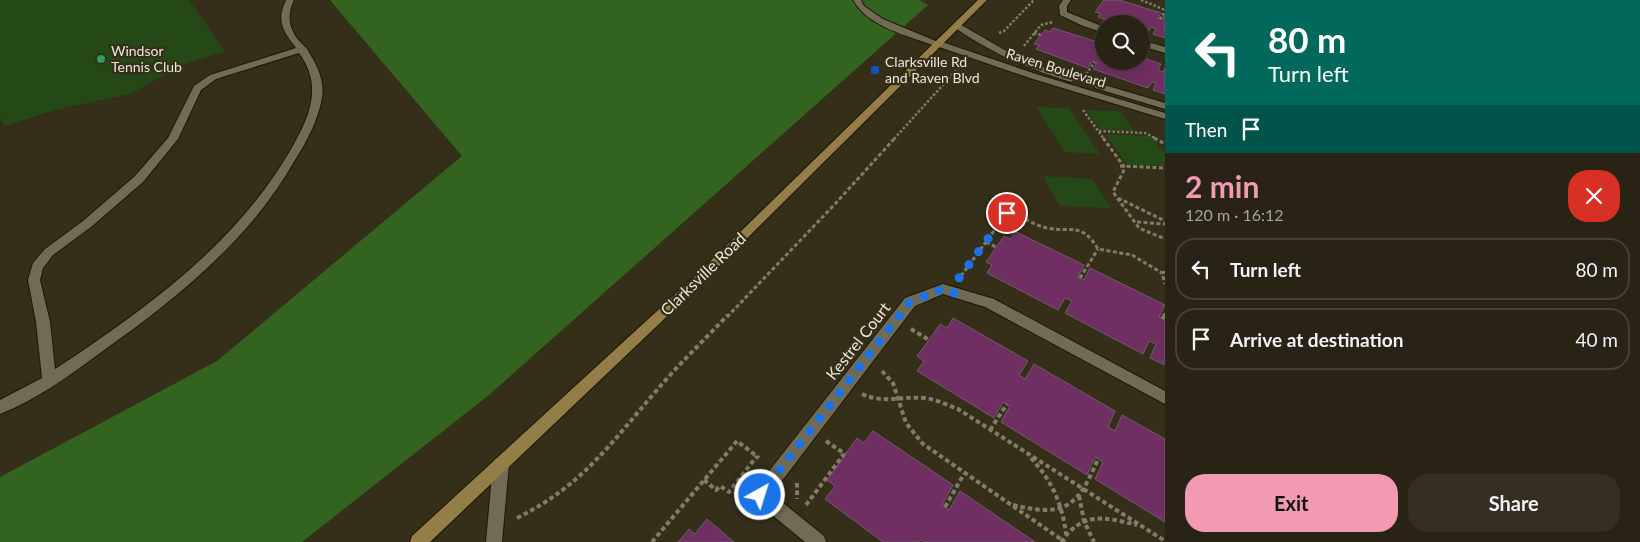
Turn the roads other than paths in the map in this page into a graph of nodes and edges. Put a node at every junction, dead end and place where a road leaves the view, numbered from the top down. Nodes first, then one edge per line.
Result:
1 (290, 0) edge
2 (857, 0) edge
3 (983, 0) edge
4 (1068, 0) edge
5 (958, 26) junction
6 (1095, 27) edge
7 (939, 44) junction
8 (1150, 46) edge
9 (303, 49) junction
10 (1165, 50) edge
11 (1029, 70) junction
12 (1112, 94) junction
13 (1165, 106) edge
14 (1165, 116) edge
15 (49, 381) junction
16 (1165, 398) edge
17 (0, 407) edge
18 (501, 464) junction
19 (494, 538) edge
20 (418, 542) edge
21 (818, 542) edge

1 - 9 street
2 - 7 street, Raven Boulevard
3 - 5 street, Clarksville Road
4 - 6 street
5 - 7 street, Clarksville Road
5 - 11 street, Raven Boulevard
7 - 11 street, Raven Boulevard
7 - 18 street, Clarksville Road
8 - 10 street
9 - 15 street
9 - 15 street
11 - 12 street, Raven Boulevard
12 - 13 street, Raven Boulevard
12 - 14 street, Raven Boulevard
15 - 17 street
16 - 21 street, Kestrel Court
18 - 19 street
18 - 20 street, Clarksville Road

